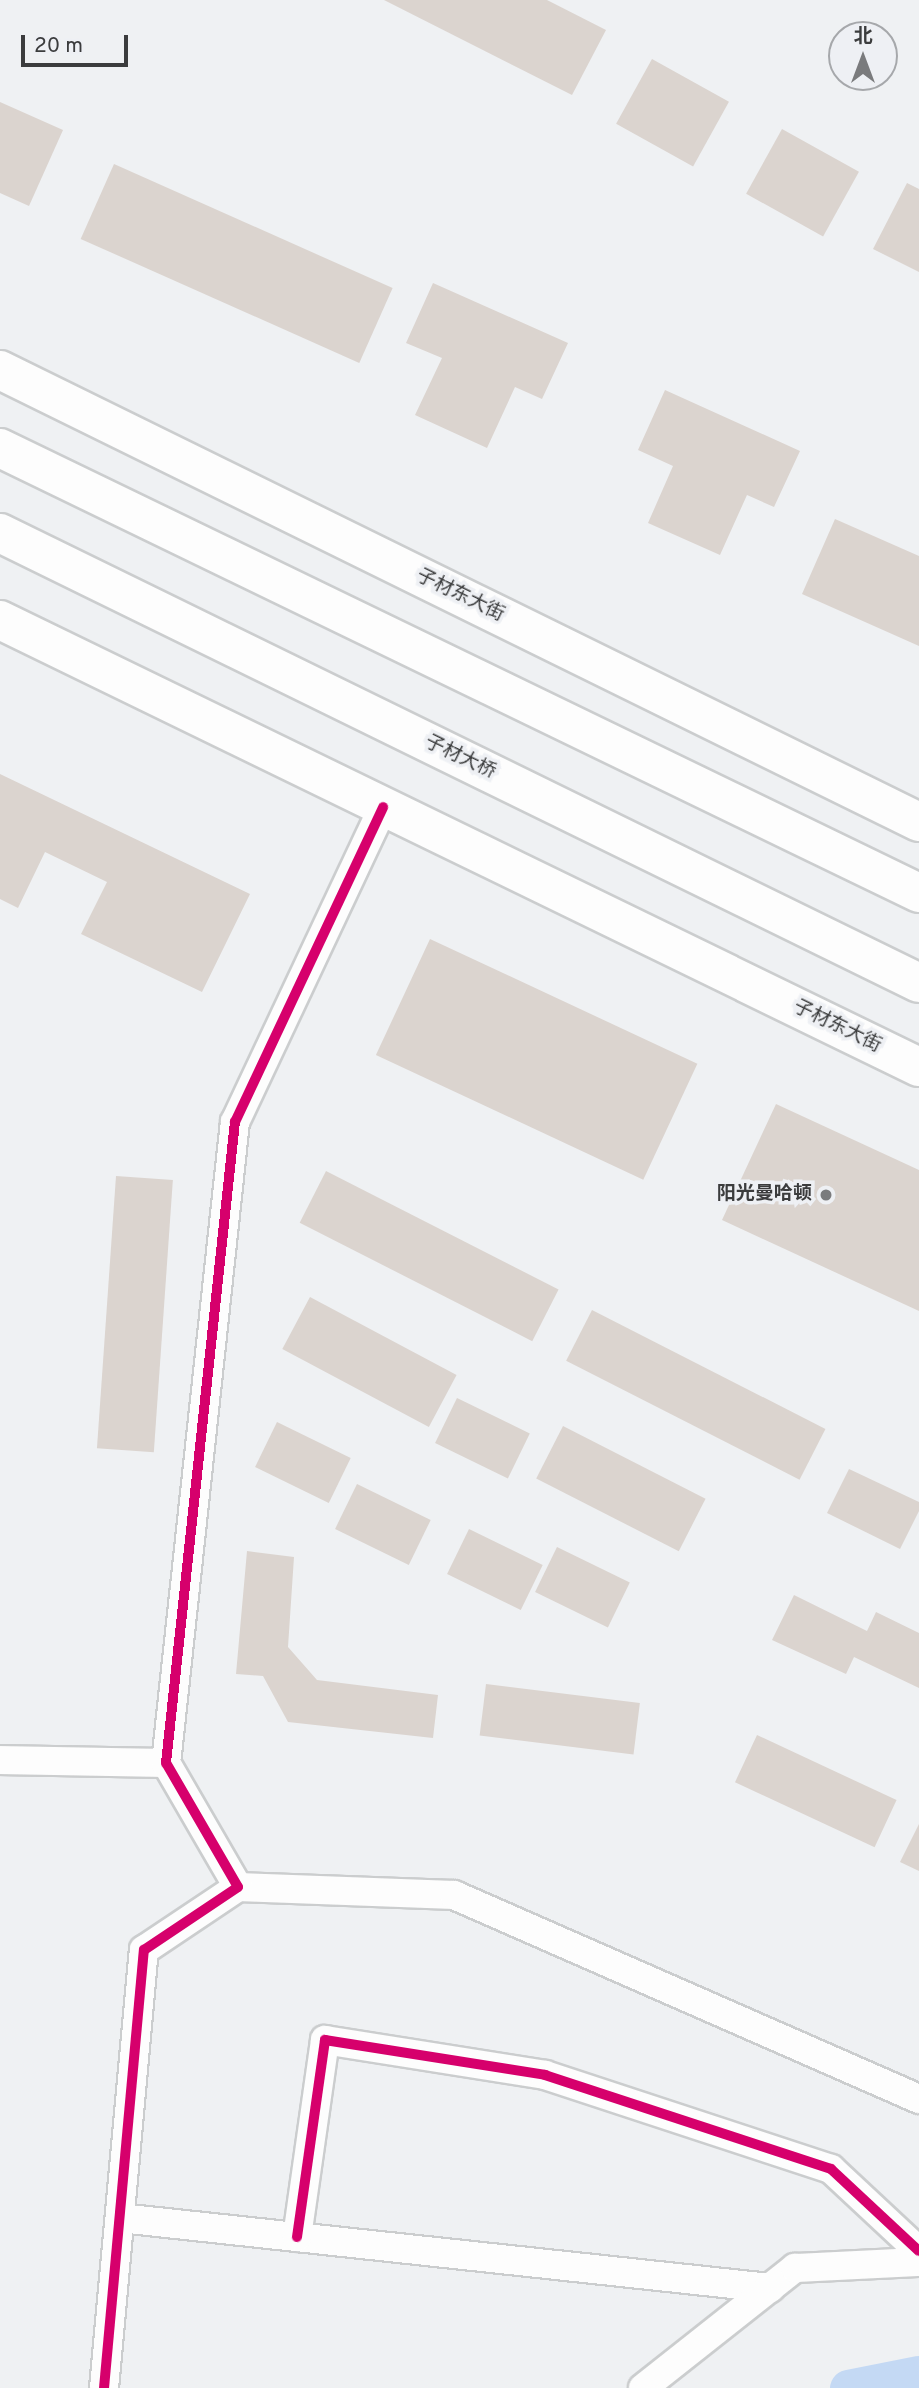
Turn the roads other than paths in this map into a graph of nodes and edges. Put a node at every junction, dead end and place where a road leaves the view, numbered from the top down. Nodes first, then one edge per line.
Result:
1 (0, 370) edge
2 (0, 448) edge
3 (0, 533) edge
4 (0, 620) edge
5 (383, 807) junction
6 (919, 822) edge
7 (919, 893) edge
8 (919, 983) edge
9 (919, 1067) edge
10 (0, 1760) edge
11 (166, 1763) junction
12 (239, 1887) junction
13 (919, 2099) edge
14 (120, 2218) junction
15 (297, 2237) junction
16 (919, 2250) edge
17 (919, 2262) edge
18 (771, 2288) junction
19 (104, 2388) edge
20 (643, 2388) edge

1 - 6 main road, 子材东大街
2 - 7 main road
3 - 8 main road, 子材大桥
4 - 5 main road, 子材东大街
5 - 9 main road, 子材东大街
5 - 11 street
10 - 11 street
11 - 12 street
12 - 13 street
12 - 14 street
14 - 15 street
14 - 19 street
15 - 16 street
15 - 18 street
17 - 18 street
18 - 20 street

